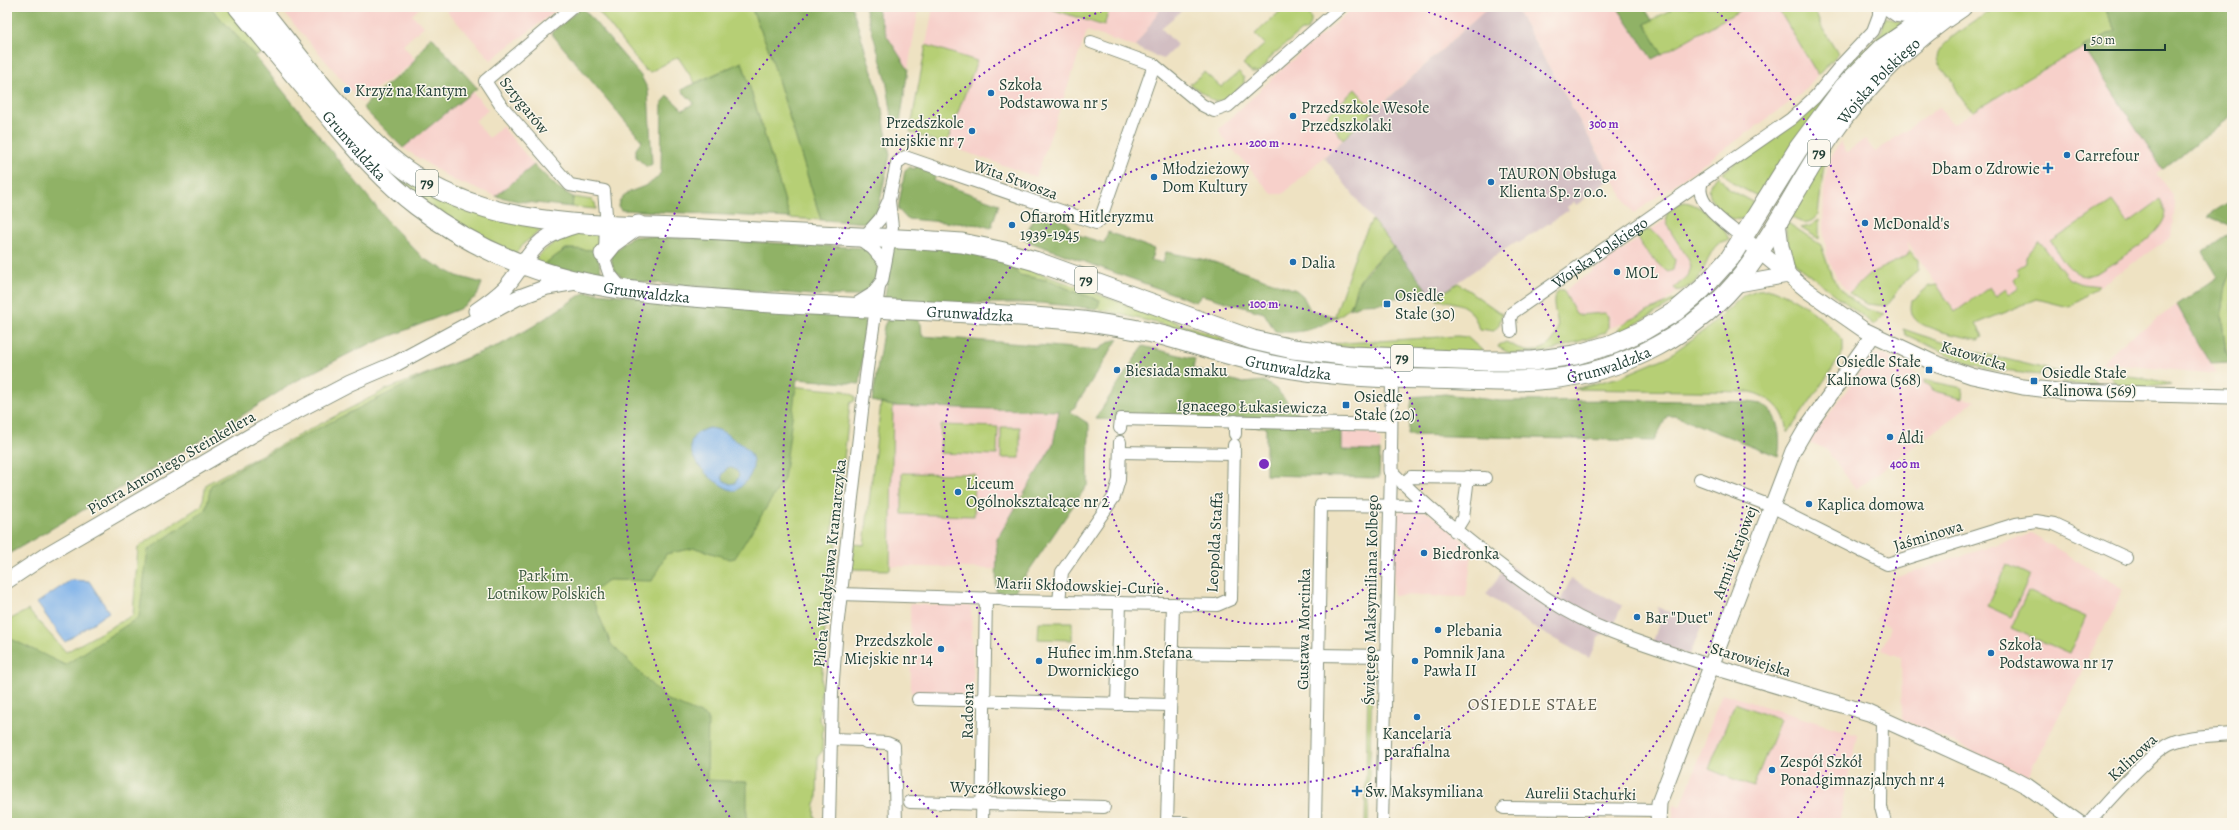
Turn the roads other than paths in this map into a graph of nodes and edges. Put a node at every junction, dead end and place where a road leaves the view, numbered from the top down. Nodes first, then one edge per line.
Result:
1 (238, 7) edge
2 (259, 7) edge
3 (573, 7) edge
4 (1341, 7) edge
5 (1879, 7) edge
6 (1884, 7) edge
7 (1943, 7) edge
8 (1962, 7) edge
9 (1925, 19) junction
10 (1091, 42) dead end
11 (1154, 65) junction
12 (1703, 180) junction
13 (889, 200) junction
14 (1778, 222) junction
15 (604, 224) junction
16 (638, 226) junction
17 (861, 237) junction
18 (889, 238) junction
19 (1743, 238) junction
20 (1760, 250) junction
21 (604, 254) junction
22 (884, 263) junction
23 (521, 265) junction
24 (1788, 275) junction
25 (577, 282) junction
26 (1733, 285) junction
27 (879, 287) junction
28 (624, 291) junction
29 (851, 307) junction
30 (876, 309) junction
31 (1511, 331) dead end
32 (1873, 335) junction
33 (1392, 378) junction
34 (357, 379) junction
35 (2232, 396) edge
36 (1235, 421) junction
37 (1391, 425) junction
38 (1120, 428) dead end
39 (1234, 444) junction
40 (1391, 454) joint
41 (1391, 471) junction
42 (1468, 477) junction
43 (1485, 478) dead end
44 (1700, 479) dead end
45 (1403, 484) junction
46 (1390, 506) junction
47 (1426, 506) junction
48 (1771, 506) junction
49 (1455, 531) junction
50 (2127, 558) dead end
51 (7, 581) edge
52 (840, 594) junction
53 (986, 598) junction
54 (1060, 602) junction
55 (1120, 603) junction
56 (1172, 604) junction
57 (1172, 653) junction
58 (1319, 655) junction
59 (1387, 656) junction
60 (1710, 666) junction
61 (918, 699) dead end
62 (984, 701) junction
63 (1117, 704) junction
64 (1170, 705) junction
65 (1882, 718) junction
66 (2232, 734) edge
67 (831, 739) junction
68 (910, 802) dead end
69 (982, 803) junction
70 (1104, 807) dead end
71 (1504, 808) dead end
72 (1658, 816) edge
73 (829, 823) edge
74 (896, 823) edge
75 (982, 823) edge
76 (1167, 823) edge
77 (1185, 823) edge
78 (1315, 823) edge
79 (1382, 823) edge
80 (1885, 823) edge
81 (2079, 823) edge
82 (2089, 823) edge

1 - 23 main road, Grunwaldzka / 79
2 - 15 main road, Grunwaldzka / 79
3 - 15 street, Sztygarów
4 - 11 street
5 - 12 street
6 - 9 street
7 - 9 main road, Wojska Polskiego / 79
8 - 14 main road, Wojska Polskiego / 79
9 - 19 main road, Wojska Polskiego / 79
10 - 11 street
11 - 13 street, Wita Stwosza
12 - 19 street
12 - 31 street, Wojska Polskiego
13 - 17 street
13 - 18 street, Pilota Władysława Kramarczyka
14 - 20 main road, Wojska Polskiego / 79
14 - 24 street
15 - 16 main road, Grunwaldzka / 79
15 - 21 street
15 - 23 street, Piotra Antoniego Steinkellera
16 - 17 main road, Grunwaldzka / 79
16 - 21 main road
17 - 18 main road, Grunwaldzka / 79
17 - 22 street
18 - 19 main road, Grunwaldzka / 79
18 - 22 street, Pilota Władysława Kramarczyka
19 - 20 street, Katowicka
20 - 24 street, Katowicka
20 - 26 main road, Grunwaldzka / 79
21 - 28 street
22 - 27 street, Pilota Władysława Kramarczyka
23 - 25 main road, Grunwaldzka / 79
23 - 34 street, Piotra Antoniego Steinkellera
24 - 26 street
24 - 32 street, Katowicka
25 - 28 main road, Grunwaldzka / 79
25 - 34 street, Piotra Antoniego Steinkellera
26 - 33 main road, Grunwaldzka / 79
27 - 29 street
27 - 30 street, Pilota Władysława Kramarczyka
28 - 29 main road, Grunwaldzka / 79
29 - 30 main road, Grunwaldzka / 79
30 - 33 main road, Grunwaldzka / 79
30 - 52 street, Pilota Władysława Kramarczyka
32 - 35 street, Katowicka
32 - 48 street, Armii Krajowej
33 - 37 street, Świętego Maksymiliana Kolbego
34 - 51 street, Piotra Antoniego Steinkellera
36 - 37 street, Ignacego Łukasiewicza
36 - 38 street, Ignacego Łukasiewicza
36 - 39 street
37 - 40 street, Świętego Maksymiliana Kolbego
39 - 54 street
39 - 56 street, Leopolda Staffa
40 - 41 street, Świętego Maksymiliana Kolbego
41 - 45 street, Starowiejska
41 - 46 street, Świętego Maksymiliana Kolbego
42 - 43 street
42 - 45 street
42 - 49 street
44 - 48 street, Jaśminowa
45 - 47 street, Starowiejska
46 - 47 street
46 - 58 street, Gustawa Morcinka
46 - 59 street, Świętego Maksymiliana Kolbego
47 - 49 street, Starowiejska
48 - 50 street, Jaśminowa
48 - 60 street, Armii Krajowej
49 - 60 street, Starowiejska
52 - 53 street, Marii Skłodowskiej-Curie
52 - 67 street, Pilota Władysława Kramarczyka
53 - 54 street, Marii Skłodowskiej-Curie
53 - 62 street, Radosna
54 - 55 street, Marii Skłodowskiej-Curie
55 - 56 street, Marii Skłodowskiej-Curie
55 - 63 street
56 - 57 street
57 - 58 street
57 - 64 street
58 - 59 street
58 - 78 street, Gustawa Morcinka
59 - 79 street, Świętego Maksymiliana Kolbego
60 - 65 street, Starowiejska
60 - 72 street, Armii Krajowej
61 - 62 street
62 - 63 street
62 - 69 street, Radosna
63 - 64 street
64 - 76 street
65 - 80 street
65 - 81 street, Starowiejska
66 - 82 street, Kalinowa
67 - 73 street, Pilota Władysława Kramarczyka
67 - 74 street
68 - 69 street, Wyczółkowskiego
69 - 70 street, Wyczółkowskiego
69 - 75 street, Radosna
71 - 72 street, Aurelii Stachurki
76 - 77 street

